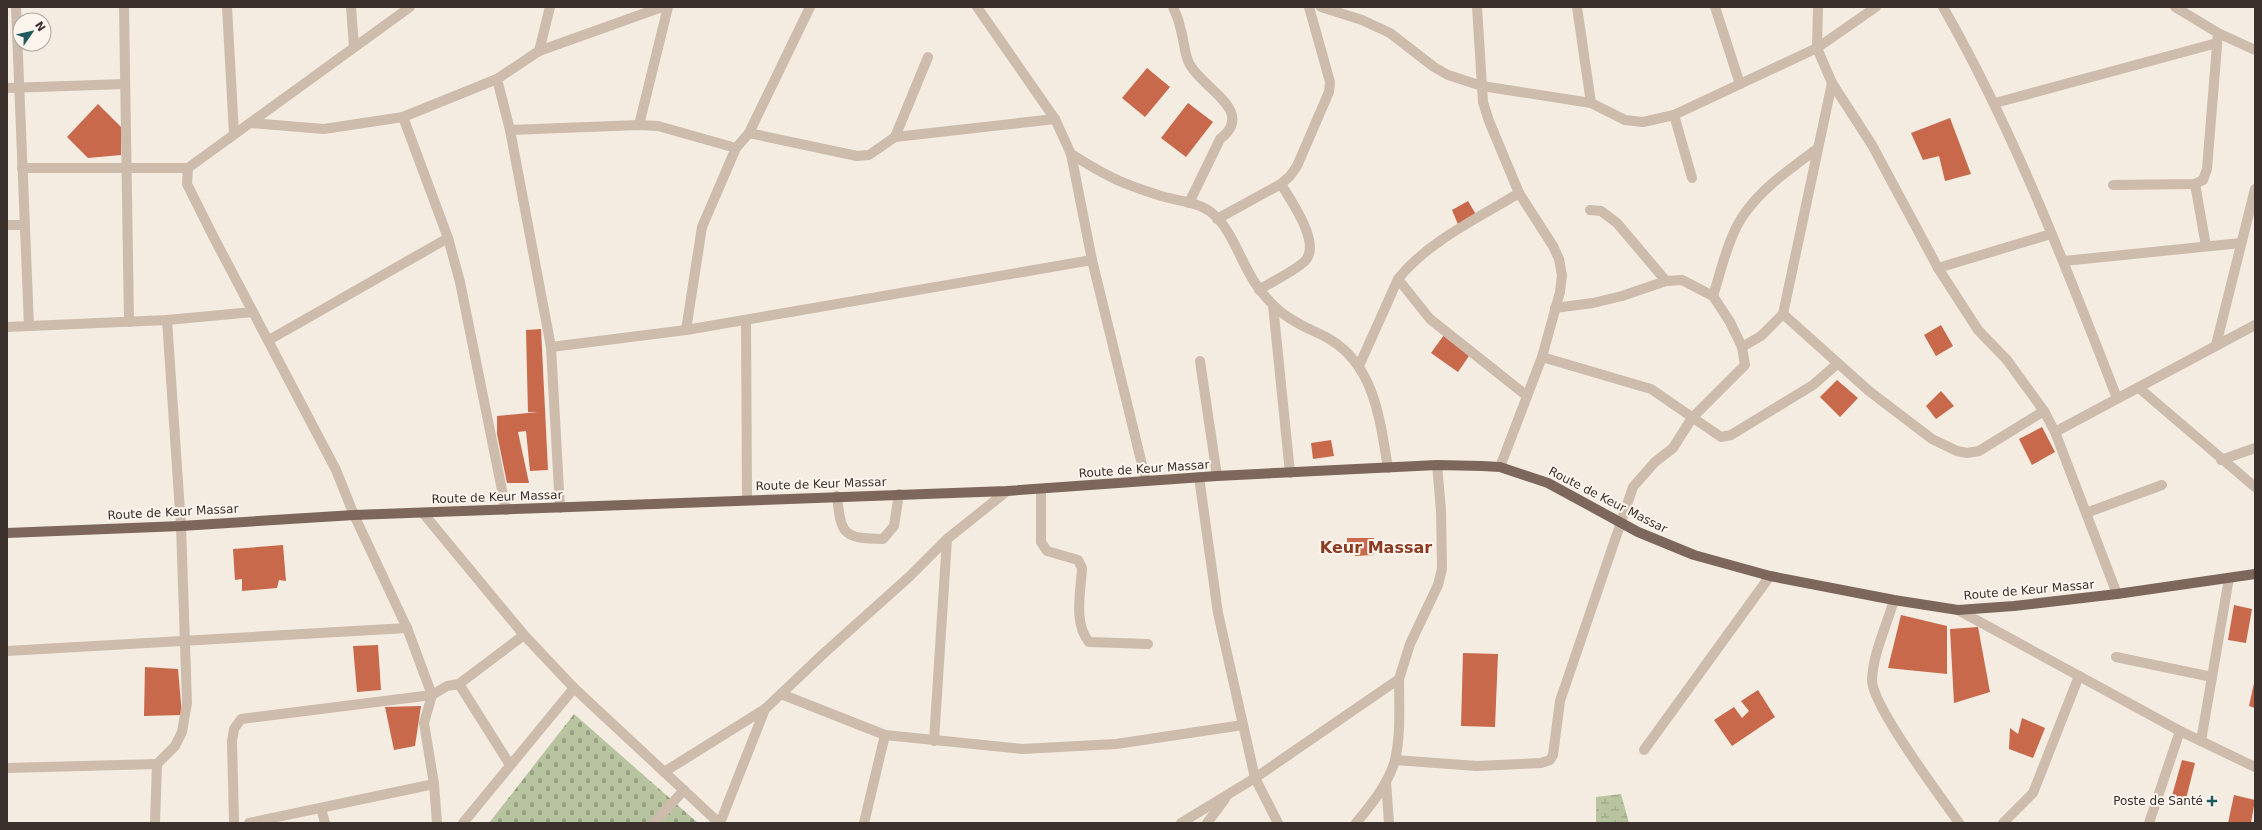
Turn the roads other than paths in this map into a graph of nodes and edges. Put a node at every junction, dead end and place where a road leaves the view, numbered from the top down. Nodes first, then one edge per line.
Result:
1 (16, 7) edge
2 (124, 7) edge
3 (227, 7) edge
4 (351, 7) edge
5 (410, 7) edge
6 (550, 7) edge
7 (662, 7) edge
8 (668, 7) edge
9 (810, 7) edge
10 (977, 7) edge
11 (1173, 7) edge
12 (1308, 7) edge
13 (1477, 7) edge
14 (1577, 7) edge
15 (1715, 7) edge
16 (1818, 7) edge
17 (1943, 7) edge
18 (2175, 7) edge
19 (1324, 8) edge
20 (1870, 9) edge
21 (2218, 38) junction
22 (354, 47) junction
23 (1817, 48) junction
24 (2255, 50) edge
25 (539, 51) junction
26 (928, 57) dead end
27 (497, 80) junction
28 (1832, 83) junction
29 (125, 84) junction
30 (1740, 84) junction
31 (1482, 86) junction
32 (7, 88) edge
33 (19, 88) junction
34 (1591, 103) junction
35 (1995, 103) junction
36 (1674, 115) junction
37 (403, 117) junction
38 (1055, 119) junction
39 (250, 123) junction
40 (639, 125) junction
41 (510, 130) junction
42 (748, 133) junction
43 (234, 134) junction
44 (895, 137) junction
45 (736, 148) junction
46 (1818, 148) junction
47 (1071, 154) junction
48 (127, 166) junction
49 (22, 168) junction
50 (188, 168) junction
51 (1692, 178) dead end
52 (1281, 184) junction
53 (2195, 184) junction
54 (2113, 185) dead end
55 (2255, 189) edge
56 (1519, 193) junction
57 (1189, 203) junction
58 (1590, 210) dead end
59 (1218, 219) junction
60 (7, 225) edge
61 (25, 225) junction
62 (2051, 234) junction
63 (448, 238) junction
64 (2241, 243) junction
65 (2206, 246) junction
66 (1092, 260) junction
67 (2064, 261) junction
68 (1938, 268) junction
69 (1398, 279) junction
70 (1666, 281) junction
71 (1259, 290) junction
72 (1713, 296) junction
73 (1273, 305) junction
74 (1555, 308) junction
75 (254, 312) junction
76 (1783, 314) junction
77 (167, 320) junction
78 (746, 320) junction
79 (129, 322) junction
80 (2255, 325) edge
81 (28, 326) junction
82 (7, 327) edge
83 (686, 330) junction
84 (269, 340) junction
85 (2216, 345) junction
86 (551, 347) junction
87 (1742, 348) junction
88 (1542, 356) junction
89 (1200, 361) dead end
90 (1837, 364) junction
91 (1359, 366) junction
92 (2139, 388) junction
93 (1528, 396) junction
94 (2117, 398) junction
95 (2044, 411) junction
96 (1692, 418) junction
97 (2054, 432) junction
98 (2255, 448) edge
99 (2221, 460) junction
100 (1437, 465) junction
101 (1500, 467) junction
102 (1388, 468) junction
103 (1290, 473) junction
104 (1217, 476) junction
105 (1199, 478) junction
106 (1146, 481) junction
107 (2162, 485) dead end
108 (2255, 487) edge
109 (1041, 489) junction
110 (1007, 491) junction
111 (899, 494) junction
112 (837, 496) junction
113 (747, 499) junction
114 (560, 508) junction
115 (506, 510) junction
116 (2086, 512) junction
117 (423, 513) junction
118 (354, 515) junction
119 (1619, 523) junction
120 (180, 526) junction
121 (7, 533) edge
122 (947, 538) junction
123 (2255, 574) edge
124 (1770, 576) junction
125 (2229, 578) junction
126 (2117, 594) junction
127 (1894, 600) junction
128 (1958, 610) junction
129 (407, 628) junction
130 (524, 635) junction
131 (184, 640) junction
132 (1148, 644) dead end
133 (7, 651) edge
134 (2116, 657) dead end
135 (2079, 676) junction
136 (2212, 677) junction
137 (1399, 679) junction
138 (459, 684) junction
139 (574, 688) junction
140 (781, 694) junction
141 (432, 695) junction
142 (765, 709) junction
143 (1243, 725) junction
144 (2180, 731) junction
145 (885, 736) junction
146 (934, 741) junction
147 (2201, 742) junction
148 (1644, 750) dead end
149 (1395, 760) junction
150 (158, 764) junction
151 (510, 765) junction
152 (2255, 767) edge
153 (7, 768) edge
154 (664, 772) junction
155 (1255, 778) junction
156 (1386, 781) junction
157 (434, 784) junction
158 (684, 790) junction
159 (1228, 795) junction
160 (321, 808) junction
161 (155, 823) edge
162 (234, 823) edge
163 (249, 823) edge
164 (325, 823) edge
165 (437, 823) edge
166 (463, 823) edge
167 (654, 823) edge
168 (719, 823) edge
169 (864, 823) edge
170 (1181, 823) edge
171 (1207, 823) edge
172 (1278, 823) edge
173 (1356, 823) edge
174 (1389, 823) edge
175 (1959, 823) edge
176 (2003, 823) edge
177 (2149, 823) edge

1 - 33 street
2 - 29 street
3 - 43 street
4 - 22 street
5 - 22 street
6 - 25 street
7 - 25 street
8 - 40 street
9 - 42 street
10 - 38 street
11 - 57 street
12 - 52 street
13 - 31 street
14 - 34 street
15 - 30 street
16 - 23 street
17 - 35 street
18 - 21 street
19 - 31 street
20 - 23 street
21 - 24 street
21 - 35 street
21 - 53 street
22 - 39 street
23 - 28 street
23 - 30 street
25 - 27 street
26 - 44 street
27 - 37 street
27 - 41 street
28 - 46 street
28 - 68 street
29 - 33 street
29 - 48 street
30 - 36 street
31 - 34 street
31 - 56 street
32 - 33 street
33 - 49 street
34 - 36 street
35 - 62 street
36 - 51 street
37 - 39 street
37 - 63 street
38 - 44 street
38 - 47 street
39 - 43 street
40 - 41 street
40 - 45 street
41 - 86 street
42 - 44 street
42 - 45 street
43 - 50 street
45 - 83 street
46 - 72 street
46 - 76 street
47 - 57 street
47 - 66 street
48 - 49 street
48 - 50 street
48 - 79 street
49 - 61 street
50 - 75 street
52 - 59 street
52 - 71 street
53 - 54 street
53 - 65 street
55 - 64 street
56 - 69 street
56 - 74 street
57 - 59 street
58 - 70 street
59 - 71 street
60 - 61 street
61 - 81 street
62 - 67 street
62 - 68 street
63 - 84 street
63 - 115 street
64 - 65 street
64 - 85 street
65 - 67 street
66 - 78 street
66 - 106 street
67 - 94 street
68 - 95 street
69 - 91 street
69 - 93 street
70 - 72 street
70 - 74 street
71 - 73 street
72 - 87 street
73 - 91 street
73 - 103 street
74 - 88 street
75 - 77 street
75 - 84 street
76 - 87 street
76 - 90 street
77 - 79 street
77 - 120 street
78 - 83 street
78 - 113 street
79 - 81 street
80 - 85 street
81 - 82 street
83 - 86 street
84 - 118 street
85 - 92 street
86 - 114 street
87 - 96 street
88 - 93 street
88 - 96 street
89 - 104 street
90 - 95 street
90 - 96 street
91 - 102 street
92 - 94 street
92 - 99 street
93 - 101 street
94 - 97 street
95 - 97 street
96 - 119 street
97 - 116 street
98 - 99 street
99 - 108 street
100 - 101 main road, Route de Keur Massar
100 - 102 main road, Route de Keur Massar
100 - 137 street
101 - 119 main road, Route de Keur Massar
102 - 103 main road, Route de Keur Massar
103 - 104 main road, Route de Keur Massar
104 - 105 main road, Route de Keur Massar
105 - 106 main road, Route de Keur Massar
105 - 143 street
106 - 109 main road, Route de Keur Massar
107 - 116 street
109 - 110 main road, Route de Keur Massar
109 - 132 street
110 - 111 main road, Route de Keur Massar
110 - 122 street
111 - 112 main road, Route de Keur Massar
111 - 112 street
112 - 113 main road, Route de Keur Massar
113 - 114 main road, Route de Keur Massar
114 - 115 main road, Route de Keur Massar
115 - 117 main road, Route de Keur Massar
116 - 126 street
117 - 118 main road, Route de Keur Massar
117 - 130 street
118 - 120 main road, Route de Keur Massar
118 - 129 street
119 - 124 main road, Route de Keur Massar
119 - 149 street
120 - 121 main road, Route de Keur Massar
120 - 131 street
122 - 140 street
122 - 146 street
123 - 125 main road, Route de Keur Massar
124 - 127 main road, Route de Keur Massar
124 - 148 street
125 - 126 main road, Route de Keur Massar
125 - 136 street
126 - 128 main road, Route de Keur Massar
127 - 128 main road, Route de Keur Massar
127 - 175 street
128 - 135 street
129 - 131 street
129 - 141 street
130 - 138 street
130 - 139 street
131 - 133 street
131 - 150 street
134 - 136 street
135 - 144 street
135 - 176 street
136 - 147 street
137 - 149 street
137 - 155 street
138 - 141 street
138 - 151 street
139 - 151 street
139 - 154 street
140 - 142 street
140 - 145 street
141 - 157 street
141 - 162 street
142 - 154 street
142 - 168 street
143 - 146 street
143 - 155 street
144 - 147 street
144 - 177 street
145 - 146 street
145 - 169 street
147 - 152 street
149 - 156 street
150 - 153 street
150 - 161 street
151 - 166 street
154 - 158 street
155 - 159 street
155 - 172 street
156 - 173 street
156 - 174 street
157 - 160 street
157 - 165 street
158 - 167 street
158 - 168 street
159 - 170 street
159 - 171 street
160 - 163 street
160 - 164 street

